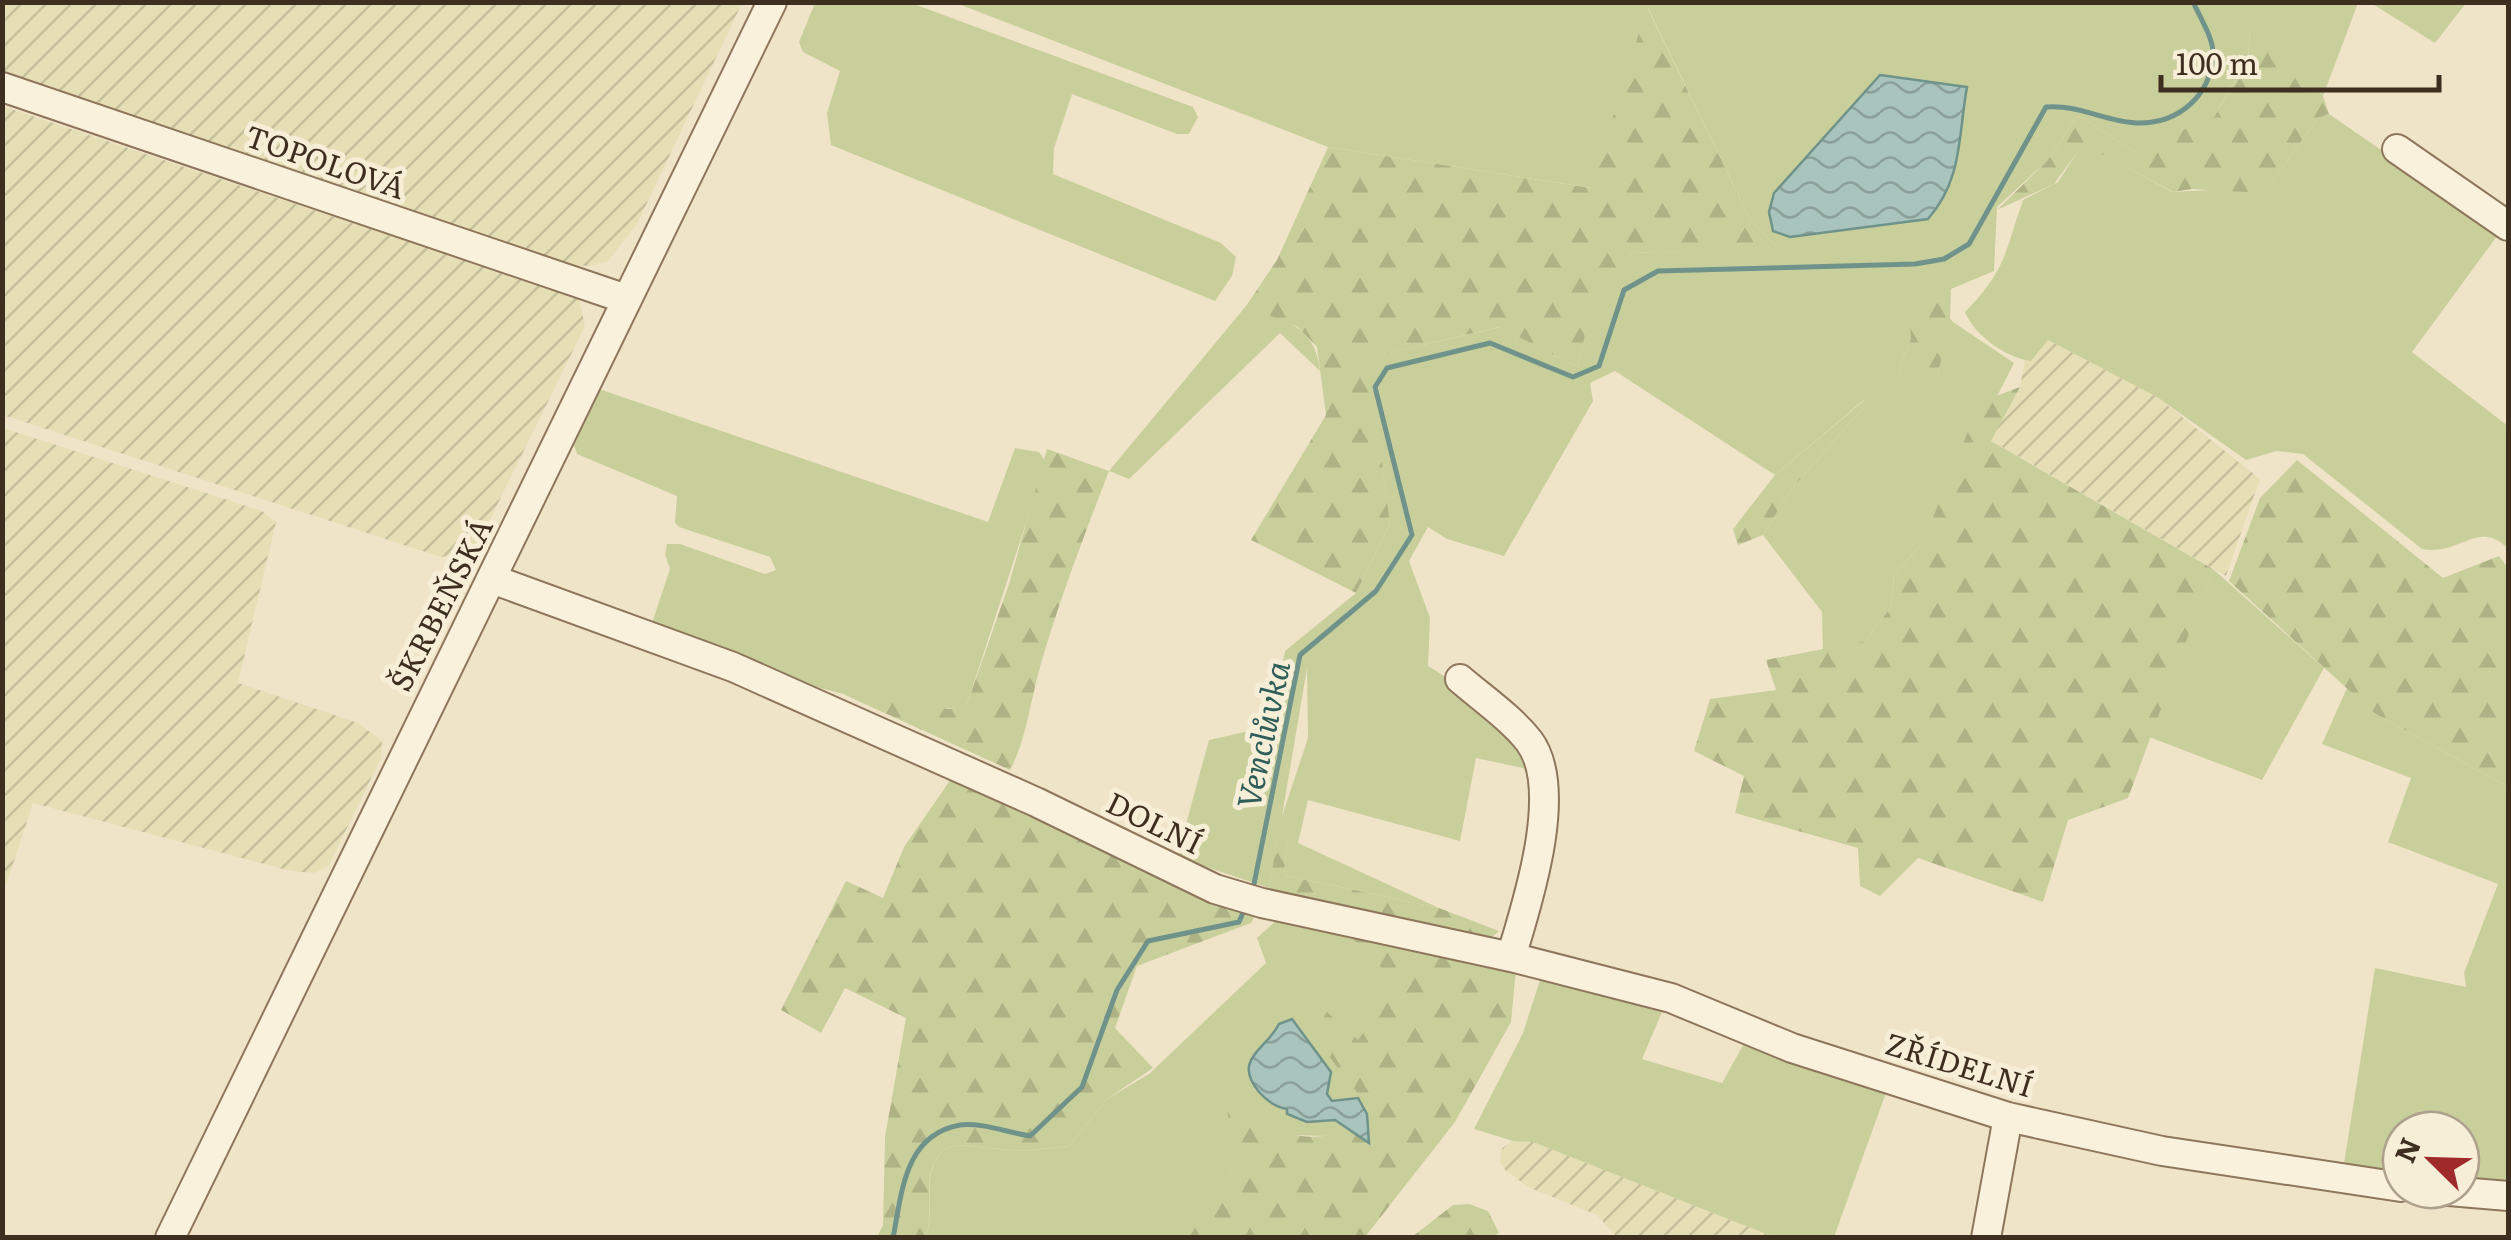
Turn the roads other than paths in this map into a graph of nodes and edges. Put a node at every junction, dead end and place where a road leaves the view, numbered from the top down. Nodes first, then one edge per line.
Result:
1 (772, 2) edge
2 (2, 87) edge
3 (2397, 149) dead end
4 (2508, 226) edge
5 (626, 299) junction
6 (492, 579) junction
7 (1460, 679) dead end
8 (1511, 957) junction
9 (2008, 1117) junction
10 (2381, 1184) edge
11 (2481, 1194) edge
12 (2508, 1196) edge
13 (170, 1238) edge
14 (1986, 1238) edge

1 - 5 street, ŠKRBEŇSKÁ
2 - 5 street, TOPOLOVÁ
3 - 4 street
5 - 6 street, ŠKRBEŇSKÁ
6 - 8 street, DOLNÍ
6 - 13 street, ŠKRBEŇSKÁ
7 - 8 street
8 - 9 street, ZŘÍDELNÍ
9 - 10 street, ZŘÍDELNÍ
9 - 14 street
11 - 12 street

